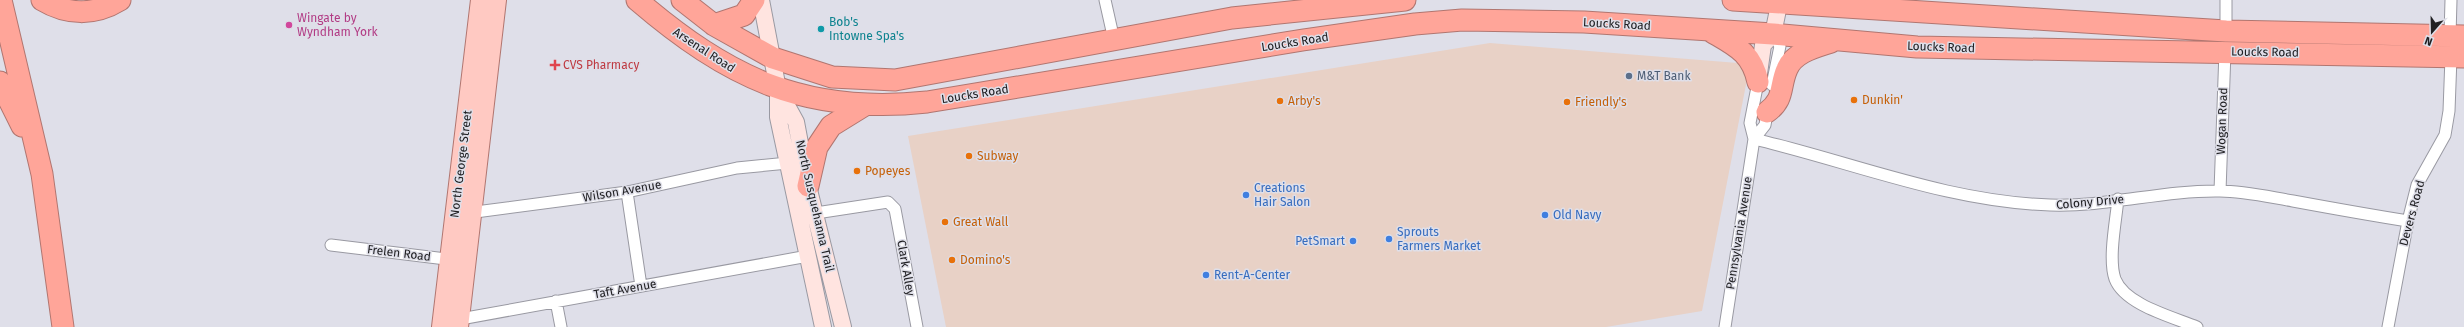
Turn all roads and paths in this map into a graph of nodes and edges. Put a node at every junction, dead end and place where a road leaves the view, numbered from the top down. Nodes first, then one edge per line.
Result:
1 (1, 0) edge
2 (14, 0) edge
3 (42, 0) edge
4 (120, 0) edge
5 (480, 0) edge
6 (497, 0) edge
7 (637, 0) edge
8 (682, 0) edge
9 (754, 0) edge
10 (761, 0) edge
11 (1105, 0) edge
12 (1405, 0) edge
13 (1733, 0) edge
14 (1830, 0) edge
15 (2226, 0) edge
16 (2451, 0) edge
17 (1780, 1) edge
18 (1883, 10) junction
19 (714, 25) junction
20 (1708, 30) junction
21 (1773, 34) junction
22 (2457, 36) edge
23 (1114, 40) junction
24 (1837, 40) junction
25 (2226, 41) junction
26 (2457, 57) edge
27 (773, 58) junction
28 (0, 82) edge
29 (1758, 82) junction
30 (778, 89) junction
31 (865, 104) junction
32 (1767, 112) junction
33 (1754, 139) junction
34 (788, 163) junction
35 (42, 174) junction
36 (808, 186) junction
37 (2220, 191) junction
38 (627, 192) junction
39 (2118, 200) junction
40 (464, 212) junction
41 (816, 213) junction
42 (2408, 221) junction
43 (331, 244) dead end
44 (808, 256) junction
45 (458, 261) junction
46 (641, 286) junction
47 (556, 301) junction
48 (442, 323) edge
49 (459, 323) edge
50 (63, 327) edge
51 (75, 327) edge
52 (560, 327) edge
53 (823, 327) edge
54 (843, 327) edge
55 (917, 327) edge
56 (1725, 327) edge
57 (2197, 327) edge
58 (2388, 327) edge

1 - 35 highway
2 - 51 highway
3 - 4 highway
5 - 40 main road, North George Street
6 - 40 main road, North George Street
7 - 30 highway, Arsenal Road
8 - 19 highway
9 - 19 highway
10 - 27 main road, North Susquehanna Trail
11 - 23 street
12 - 23 highway
13 - 17 highway, Loucks Road
14 - 18 highway
15 - 25 street, Wogan Road
16 - 22 street
17 - 18 highway, Loucks Road
17 - 21 main road, Pennsylvania Avenue
18 - 25 highway, Loucks Road
19 - 27 highway
20 - 21 highway, Loucks Road
20 - 29 highway
20 - 31 highway, Loucks Road
21 - 24 highway, Loucks Road
21 - 29 main road, Pennsylvania Avenue
21 - 32 street, Pennsylvania Avenue
22 - 25 highway, Loucks Road
23 - 27 highway
24 - 25 highway, Loucks Road
24 - 32 highway
25 - 26 highway, Loucks Road
25 - 37 street, Wogan Road
26 - 42 street, Devers Road
27 - 30 main road, North Susquehanna Trail
28 - 35 highway
29 - 33 street, Pennsylvania Avenue
30 - 31 highway, Loucks Road
30 - 34 main road, North Susquehanna Trail
30 - 36 main road, North Susquehanna Trail
31 - 36 highway
32 - 33 street, Pennsylvania Avenue
33 - 39 street, Colony Drive
33 - 56 street, Pennsylvania Avenue
34 - 38 street, Wilson Avenue
34 - 44 main road, North Susquehanna Trail
35 - 50 highway
36 - 41 main road, North Susquehanna Trail
37 - 39 street, Colony Drive
37 - 42 street, Colony Drive
38 - 40 street, Wilson Avenue
38 - 46 street
39 - 57 street
40 - 45 main road, North George Street
41 - 54 main road, North Susquehanna Trail
41 - 55 street, Clark Alley
42 - 58 street, Devers Road
43 - 45 street, Frelen Road
44 - 46 street, Taft Avenue
44 - 53 main road, North Susquehanna Trail
45 - 48 main road, North George Street
45 - 49 main road, North George Street
46 - 47 street, Taft Avenue
47 - 49 street, Taft Avenue
47 - 52 street
48 - 49 street, Taft Avenue

